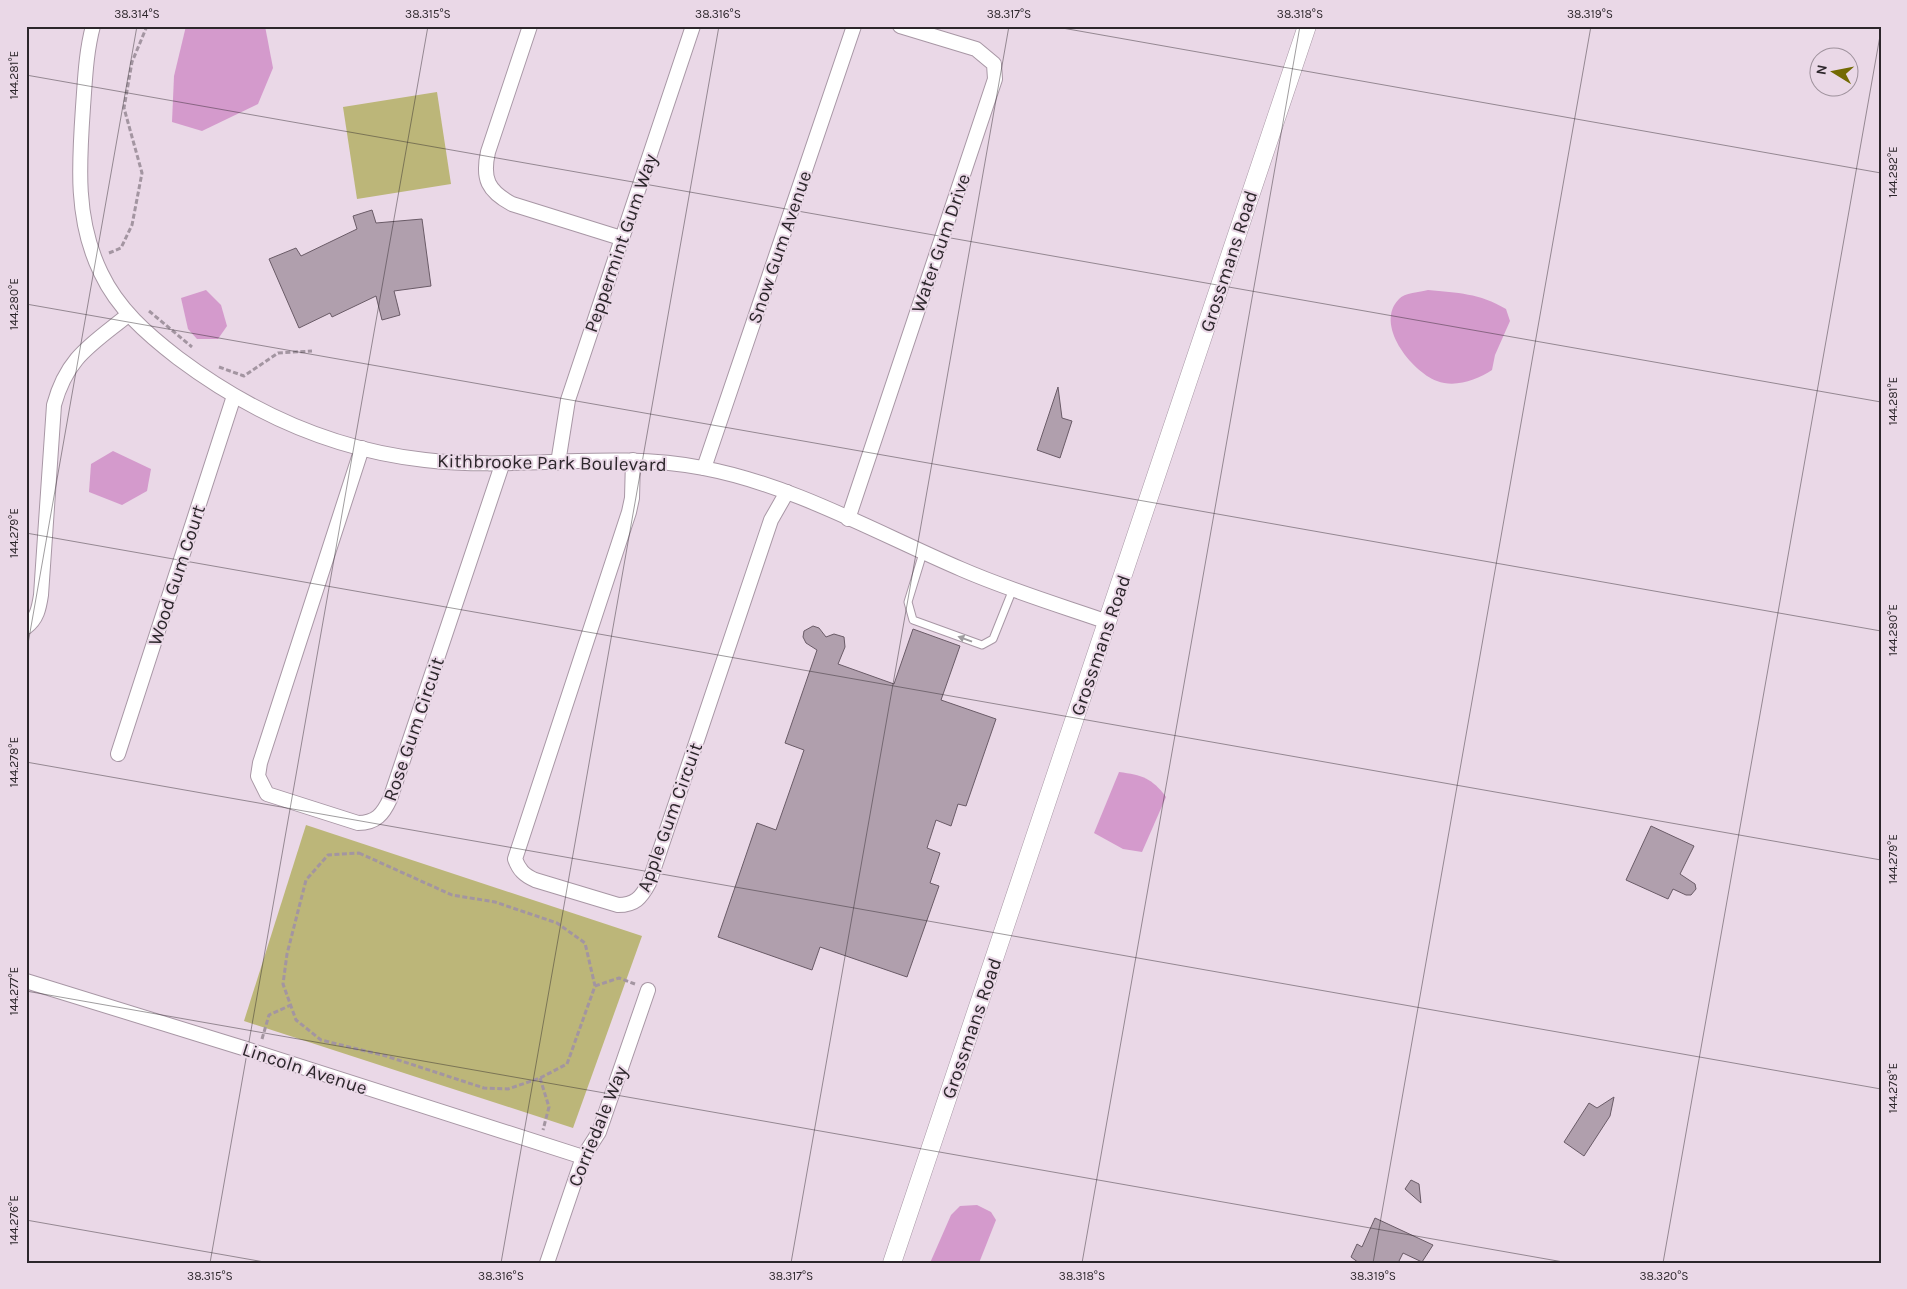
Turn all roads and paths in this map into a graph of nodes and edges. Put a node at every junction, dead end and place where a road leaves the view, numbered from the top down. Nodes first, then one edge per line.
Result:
1 (93, 26) edge
2 (147, 26) edge
3 (530, 26) edge
4 (693, 26) edge
5 (854, 26) edge
6 (900, 26) edge
7 (1307, 26) edge
8 (621, 238) junction
9 (109, 253) junction
10 (95, 260) junction
11 (112, 261) dead end
12 (146, 309) dead end
13 (128, 315) junction
14 (312, 351) dead end
15 (198, 352) dead end
16 (212, 364) dead end
17 (234, 396) junction
18 (362, 448) junction
19 (633, 460) junction
20 (558, 463) junction
21 (502, 465) junction
22 (704, 468) junction
23 (787, 492) junction
24 (848, 519) junction
25 (924, 552) junction
26 (1013, 589) junction
27 (1108, 622) junction
28 (26, 627) edge
29 (118, 754) dead end
30 (26, 981) edge
31 (595, 986) junction
32 (648, 990) joint
33 (290, 1005) junction
34 (258, 1052) junction
35 (540, 1078) junction
36 (540, 1143) junction
37 (583, 1157) junction
38 (547, 1263) edge
39 (892, 1263) edge

1 - 10 street, Kithbrooke Park Boulevard
2 - 9 path
3 - 8 street
4 - 8 street, Peppermint Gum Way
5 - 22 street, Snow Gum Avenue
6 - 24 street, Water Gum Drive
7 - 27 street, Grossmans Road
8 - 20 street, Peppermint Gum Way
9 - 10 path
9 - 11 path
10 - 13 street, Kithbrooke Park Boulevard
12 - 15 path
13 - 17 street, Kithbrooke Park Boulevard
13 - 28 street
14 - 16 path
17 - 18 street, Kithbrooke Park Boulevard
17 - 29 street, Wood Gum Court
18 - 21 street, Kithbrooke Park Boulevard
18 - 21 street, Rose Gum Circuit
19 - 20 street, Kithbrooke Park Boulevard
19 - 22 street, Kithbrooke Park Boulevard
19 - 23 street, Apple Gum Circuit
20 - 21 street, Kithbrooke Park Boulevard
22 - 23 street, Kithbrooke Park Boulevard
23 - 24 street, Kithbrooke Park Boulevard
24 - 25 street, Kithbrooke Park Boulevard
25 - 26 street, Kithbrooke Park Boulevard
26 -> 25 lane
26 - 27 street, Kithbrooke Park Boulevard
27 - 39 street, Grossmans Road
30 - 34 street, Lincoln Avenue
31 - 32 path
31 - 33 path
31 - 35 path
32 - 37 street, Corriedale Way
33 - 34 path
33 - 35 path
34 - 36 street, Lincoln Avenue
35 - 36 path
36 - 37 street, Lincoln Avenue
37 - 38 street, Corriedale Way

